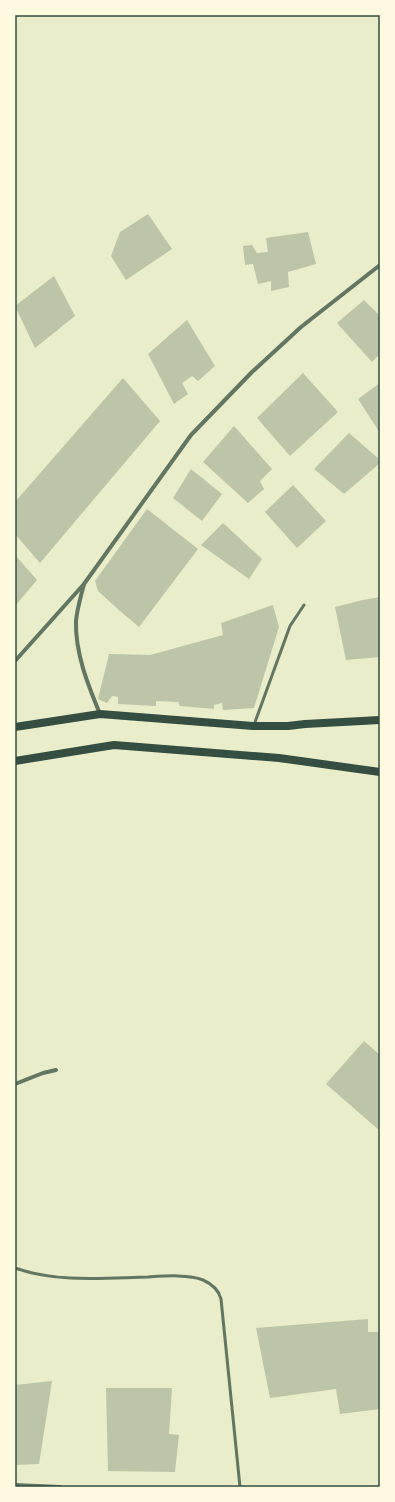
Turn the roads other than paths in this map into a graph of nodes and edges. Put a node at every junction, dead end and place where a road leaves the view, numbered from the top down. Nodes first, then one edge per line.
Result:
1 (380, 265) edge
2 (84, 584) junction
3 (304, 605) dead end
4 (15, 661) edge
5 (100, 714) junction
6 (380, 720) edge
7 (253, 726) junction
8 (15, 727) edge
9 (15, 761) edge
10 (380, 772) edge
11 (56, 1070) dead end
12 (15, 1084) edge
13 (15, 1268) edge
14 (15, 1485) edge
15 (60, 1487) edge
16 (240, 1487) edge

1 - 2 street
2 - 4 street
2 - 5 street
3 - 7 lane
5 - 7 main road
5 - 8 main road
6 - 7 main road
9 - 10 main road
11 - 12 street
13 - 16 lane
14 - 15 street

